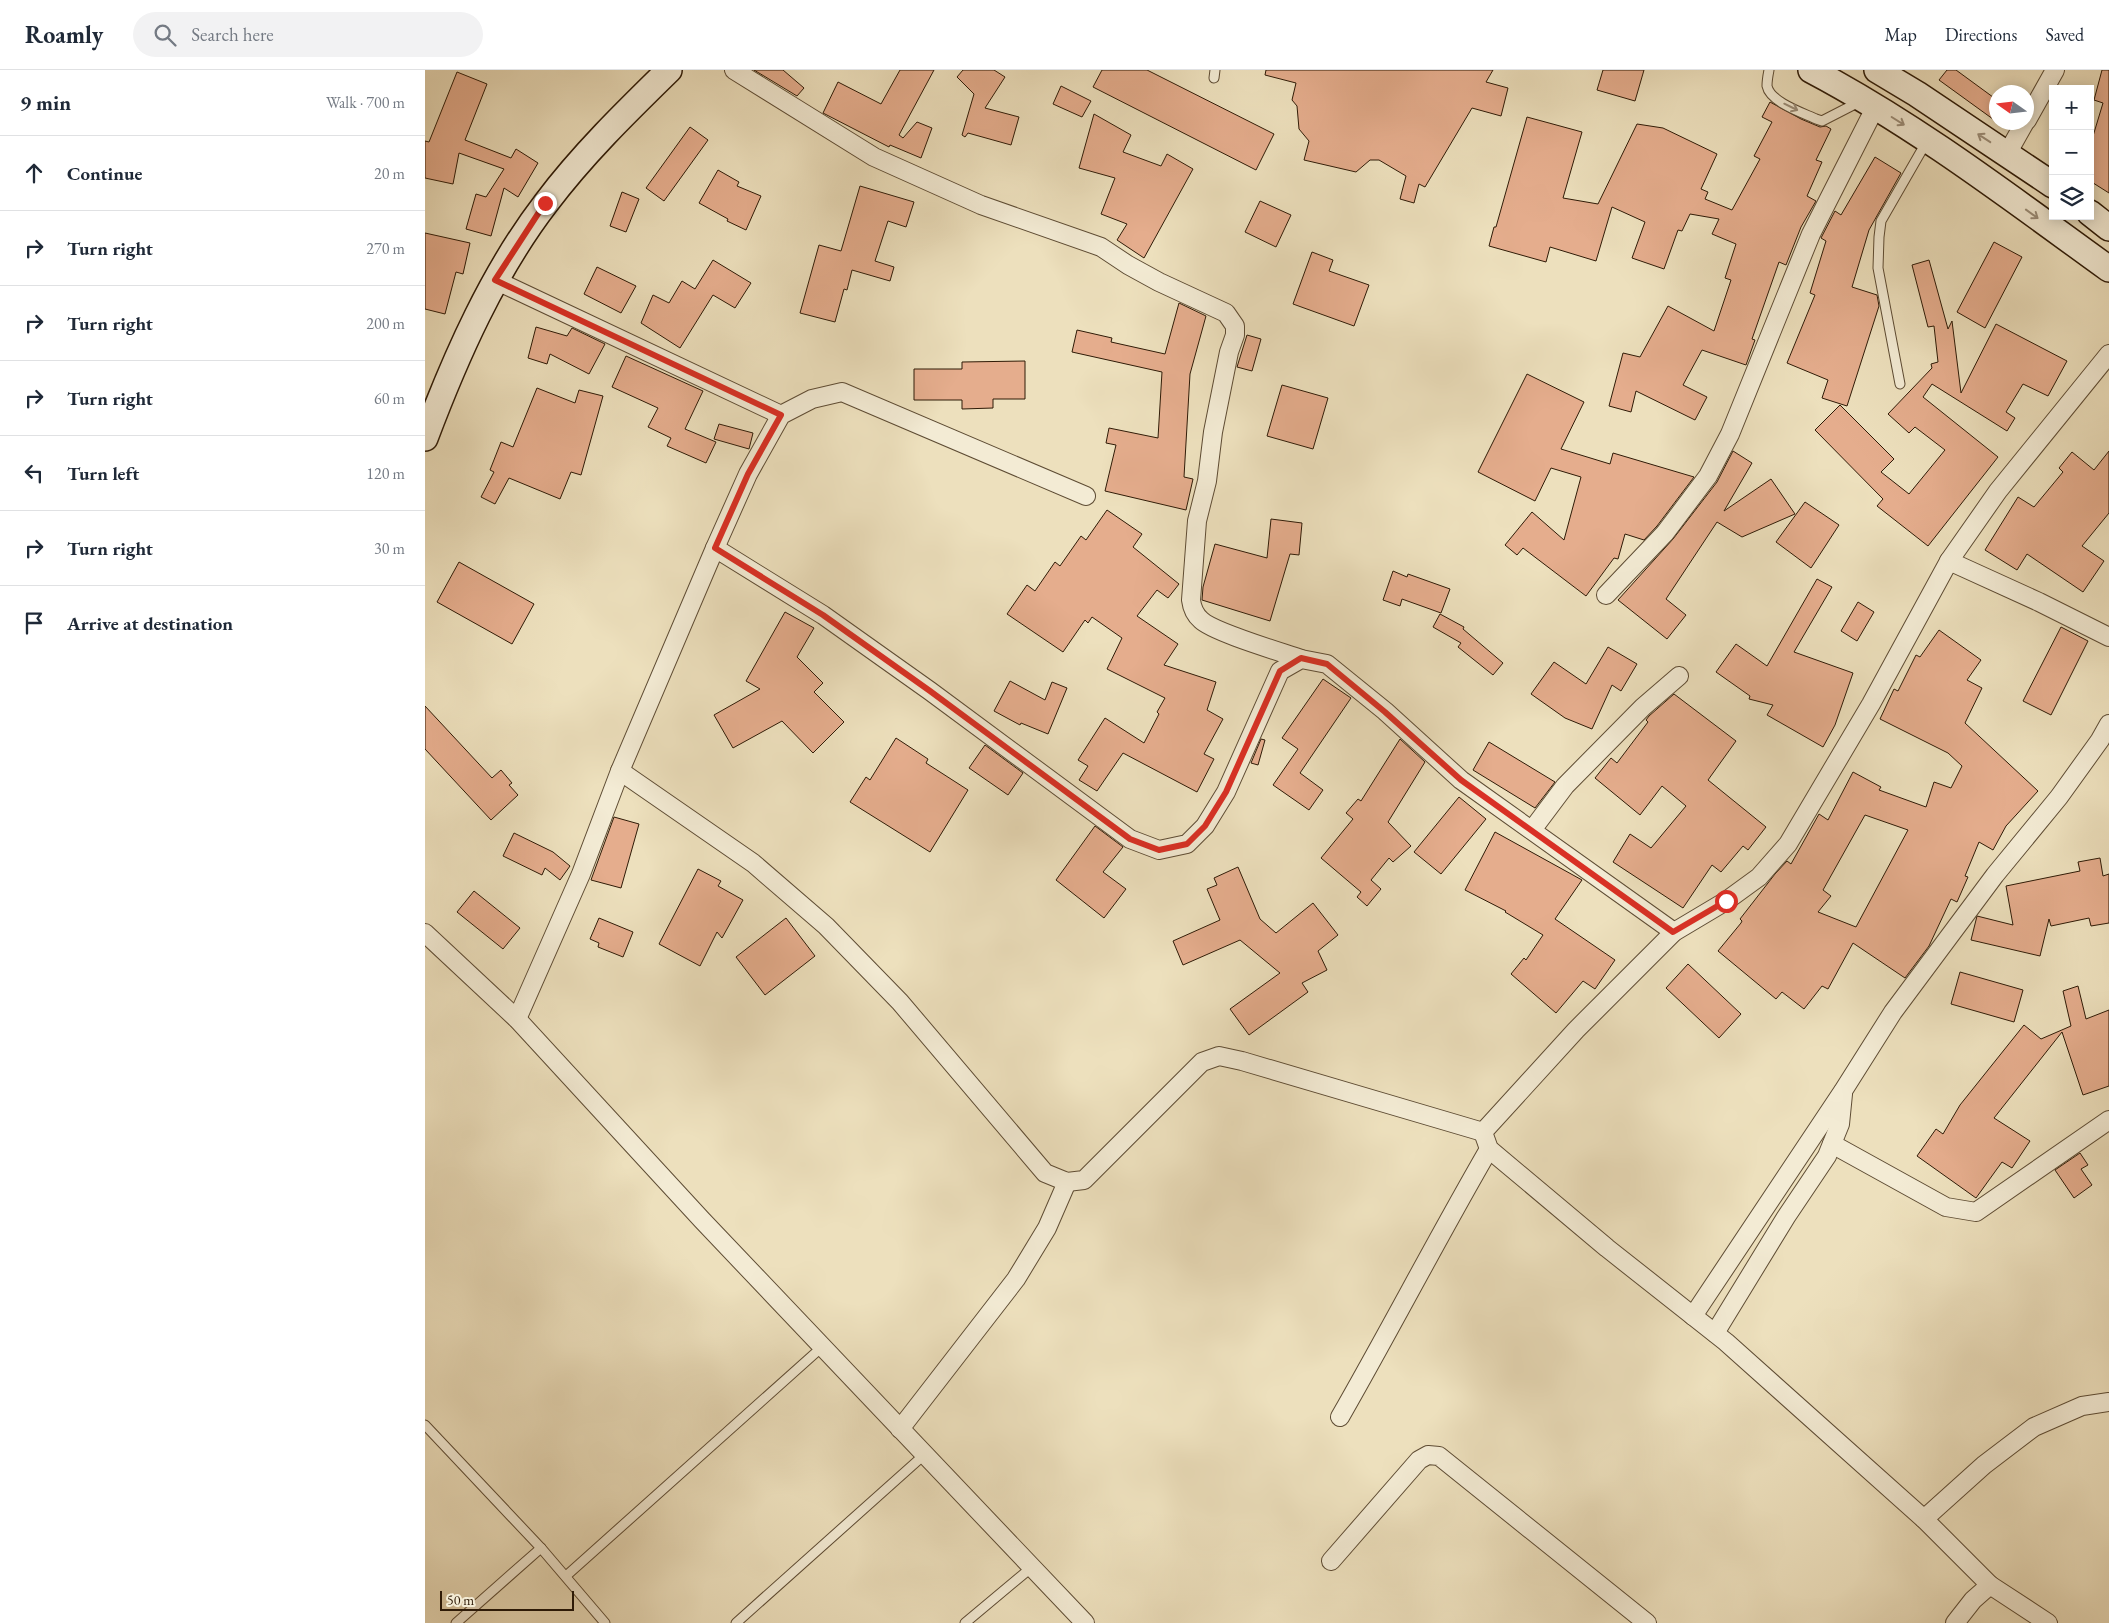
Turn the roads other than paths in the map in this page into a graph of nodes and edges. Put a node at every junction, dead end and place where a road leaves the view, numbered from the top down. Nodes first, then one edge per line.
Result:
1 (669, 70) edge
2 (734, 70) edge
3 (1769, 70) edge
4 (1811, 70) edge
5 (1877, 70) edge
6 (2055, 70) edge
7 (1870, 103) junction
8 (2034, 107) edge
9 (2021, 130) edge
10 (1928, 139) junction
11 (2007, 154) junction
12 (2049, 182) edge
13 (2094, 216) edge
14 (2109, 228) edge
15 (2109, 269) edge
16 (495, 280) junction
17 (2109, 354) edge
18 (1900, 384) dead end
19 (781, 415) junction
20 (425, 438) edge
21 (1086, 496) dead end
22 (715, 548) junction
23 (1949, 561) junction
24 (1607, 595) dead end
25 (2109, 637) edge
26 (1301, 658) junction
27 (1679, 676) dead end
28 (2109, 724) edge
29 (619, 771) junction
30 (1532, 830) junction
31 (1673, 932) junction
32 (425, 933) edge
33 (517, 1019) junction
34 (1843, 1091) junction
35 (2109, 1120) edge
36 (1483, 1132) junction
37 (1832, 1144) junction
38 (1489, 1149) junction
39 (1067, 1182) junction
40 (1693, 1316) junction
41 (1715, 1333) junction
42 (822, 1347) junction
43 (2109, 1402) edge
44 (1340, 1417) dead end
45 (425, 1425) edge
46 (899, 1428) junction
47 (924, 1455) junction
48 (1923, 1519) junction
49 (541, 1548) junction
50 (1331, 1561) dead end
51 (1032, 1567) junction
52 (566, 1576) junction
53 (1990, 1585) junction
54 (456, 1623) edge
55 (605, 1623) edge
56 (736, 1623) edge
57 (965, 1623) edge
58 (1085, 1623) edge
59 (1647, 1623) edge
60 (1955, 1623) edge
61 (2048, 1623) edge

1 - 16 main road
2 - 26 street
3 -> 7 lane
4 - 7 main road
11 -> 5 main road
6 - 8 street
7 -> 10 main road
7 - 24 street
9 - 11 street
10 -> 15 main road
10 - 18 lane
11 - 12 main road
13 - 14 main road
16 - 19 street
16 - 20 main road
17 - 23 street
19 - 21 street
19 - 22 street
22 - 26 street
22 - 29 street
23 - 25 street
23 - 31 street
26 - 30 street
27 - 30 street
28 - 34 street
29 - 33 street
29 - 39 street
30 - 31 street
31 - 36 street
32 - 33 street
33 - 42 street
34 - 37 street
34 - 40 street
35 - 37 street
36 - 38 street
36 - 39 street
37 - 41 street
38 - 40 street
38 - 44 street
39 - 46 street
40 - 41 street
41 - 48 street
42 - 46 street
42 - 52 lane
43 - 48 street
45 - 49 lane
46 - 47 street
47 - 51 street
47 - 56 lane
48 - 53 street
49 - 52 lane
49 - 54 lane
50 - 59 street
51 - 57 lane
51 - 58 street
52 - 55 lane
53 - 60 street
53 - 61 street

